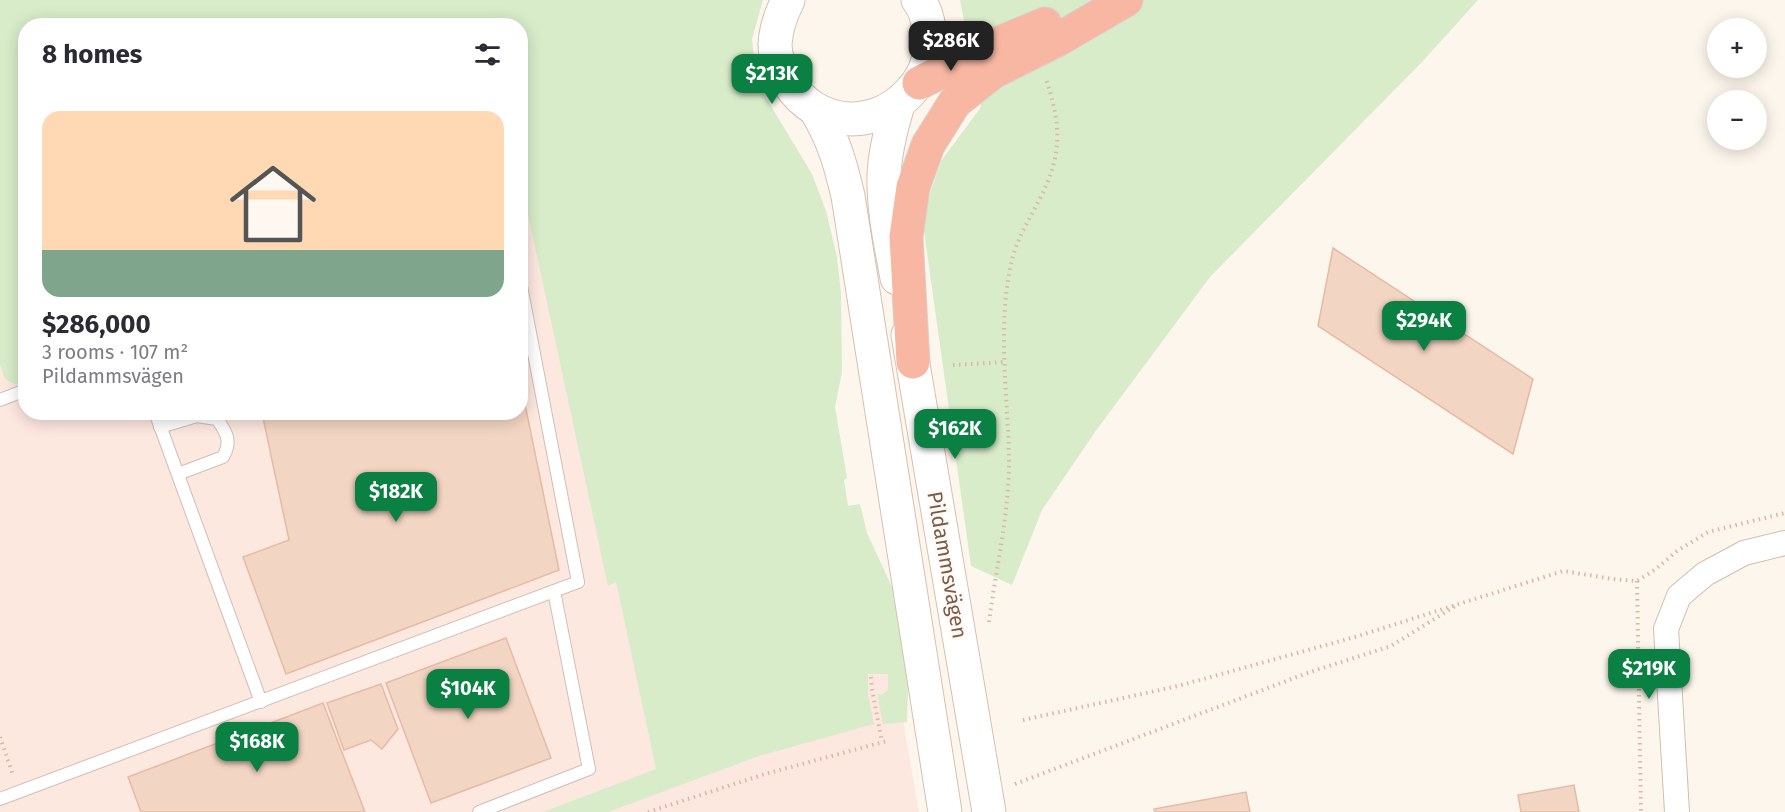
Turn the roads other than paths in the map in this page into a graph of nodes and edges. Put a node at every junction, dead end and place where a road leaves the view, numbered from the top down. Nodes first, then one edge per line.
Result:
1 (788, 0) edge
2 (918, 0) edge
3 (1099, 0) edge
4 (1126, 0) edge
5 (909, 94) junction
6 (816, 110) junction
7 (528, 322) edge
8 (913, 362) junction
9 (18, 393) edge
10 (0, 400) edge
11 (158, 420) edge
12 (182, 420) edge
13 (218, 420) edge
14 (160, 426) junction
15 (177, 474) junction
16 (1785, 543) edge
17 (554, 591) junction
18 (261, 702) junction
19 (0, 799) edge
20 (479, 812) edge
21 (945, 812) edge
22 (989, 812) edge
23 (1677, 812) edge

1 - 6 main road, Pildammsvägen
2 - 5 main road, Pildammsvägen
3 - 5 highway
4 - 8 highway
5 - 6 main road, Pildammsvägen
5 - 8 main road, Pildammsvägen
6 - 21 main road, Pildammsvägen
7 - 17 lane
8 - 22 main road, Pildammsvägen
9 - 10 lane
11 - 14 lane
12 - 14 lane
13 - 15 lane
14 - 15 lane
15 - 18 lane
16 - 23 street
17 - 18 lane
17 - 20 lane
18 - 19 lane

